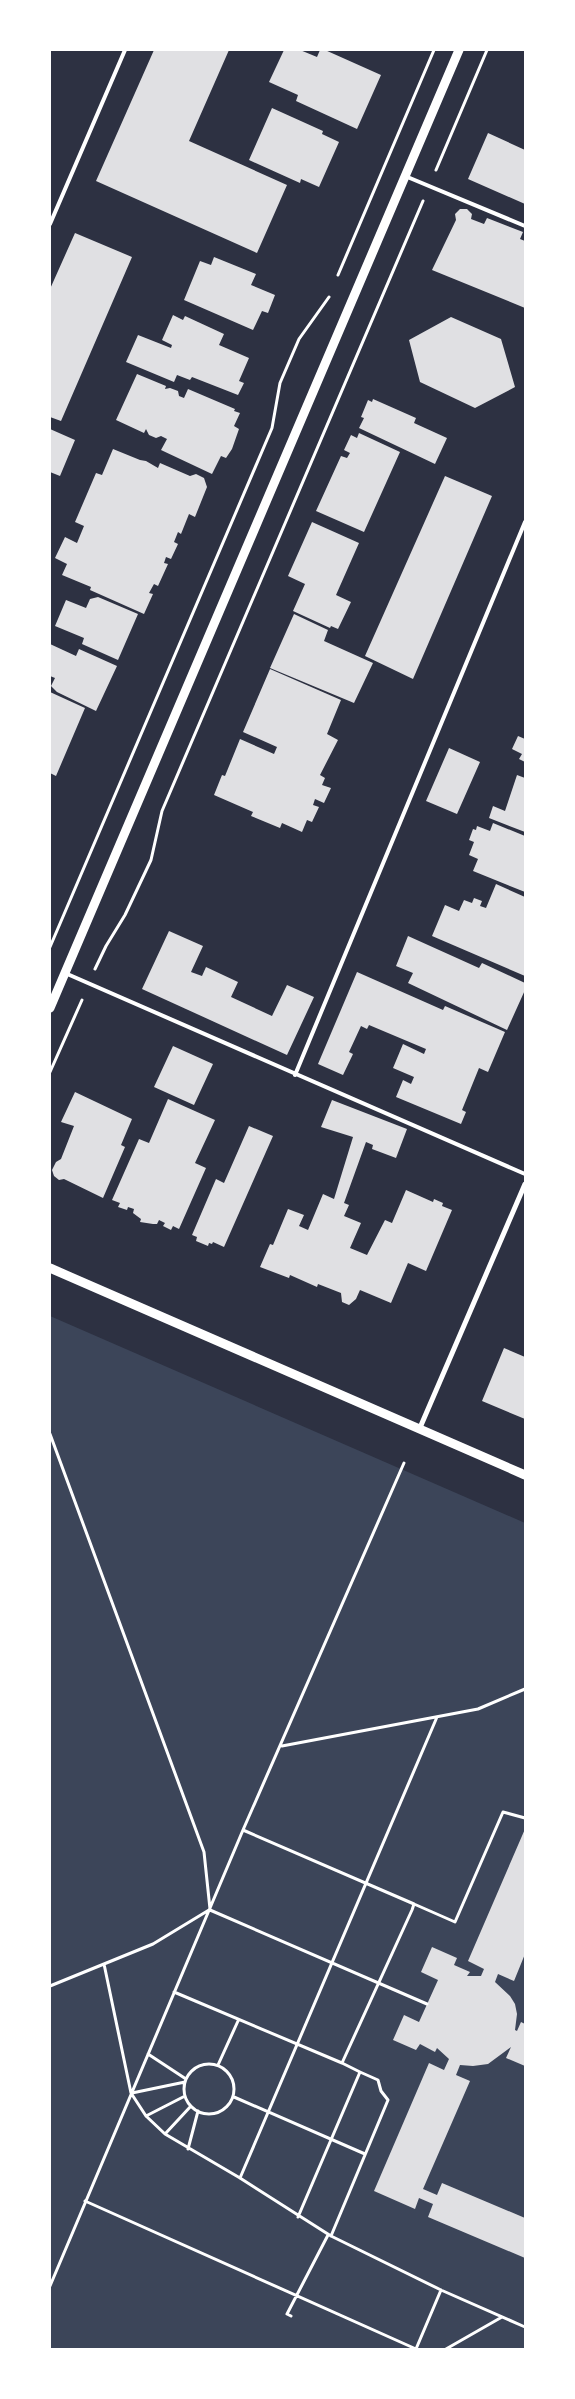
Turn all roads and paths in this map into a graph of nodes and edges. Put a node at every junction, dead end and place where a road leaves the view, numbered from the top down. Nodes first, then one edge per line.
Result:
1 (124, 50) edge
2 (434, 50) edge
3 (459, 50) edge
4 (487, 50) edge
5 (405, 176) junction
6 (429, 186) junction
7 (50, 224) edge
8 (525, 226) edge
9 (336, 281) dead end
10 (332, 290) dead end
11 (525, 522) edge
12 (50, 948) edge
13 (65, 973) junction
14 (88, 984) junction
15 (50, 1008) edge
16 (50, 1072) edge
17 (295, 1075) junction
18 (525, 1174) edge
19 (525, 1184) edge
20 (50, 1268) edge
21 (419, 1430) junction
22 (50, 1434) edge
23 (404, 1463) dead end
24 (525, 1475) edge
25 (525, 1689) edge
26 (438, 1717) junction
27 (282, 1746) junction
28 (525, 1818) edge
29 (243, 1830) junction
30 (366, 1883) junction
31 (414, 1904) junction
32 (210, 1910) junction
33 (332, 1962) junction
34 (104, 1964) junction
35 (378, 1982) junction
36 (50, 1986) edge
37 (174, 1992) junction
38 (428, 2004) dead end
39 (238, 2021) junction
40 (297, 2045) junction
41 (148, 2054) junction
42 (342, 2063) junction
43 (218, 2065) junction
44 (360, 2072) junction
45 (185, 2080) junction
46 (131, 2094) junction
47 (185, 2096) junction
48 (234, 2097) junction
49 (191, 2106) junction
50 (198, 2111) junction
51 (268, 2112) junction
52 (146, 2116) junction
53 (165, 2134) junction
54 (331, 2139) junction
55 (188, 2149) junction
56 (365, 2154) junction
57 (240, 2178) junction
58 (85, 2201) junction
59 (298, 2217) junction
60 (329, 2236) junction
61 (50, 2286) edge
62 (441, 2290) junction
63 (297, 2296) junction
64 (290, 2316) dead end
65 (503, 2317) junction
66 (525, 2327) edge
67 (446, 2349) edge

1 - 7 lane
2 - 9 path
3 - 5 street
4 - 6 path
5 - 6 lane
5 - 13 street
6 - 8 lane
6 - 14 path
10 - 12 path
11 - 17 lane
13 - 14 lane
13 - 15 street
14 - 16 path
14 - 17 lane
17 - 18 lane
19 - 21 street
20 - 21 street
21 - 24 street
22 - 32 path
23 - 27 path
25 - 26 path
26 - 27 path
26 - 30 path
27 - 29 path
28 - 31 path
29 - 30 path
29 - 32 path
30 - 31 path
30 - 33 path
31 - 35 path
32 - 33 path
32 - 34 path
32 - 37 path
33 - 35 path
33 - 40 path
34 - 36 path
34 - 46 path
35 - 38 path
35 - 42 path
37 - 39 path
37 - 41 path
39 - 40 path
39 - 43 path
40 - 42 path
40 - 51 path
41 - 45 path
41 - 46 path
42 - 44 path
43 - 45 path
43 - 48 path
44 - 54 path
44 - 56 path
45 - 46 path
45 - 47 path
46 - 52 path
46 - 58 path
47 - 49 path
47 - 52 path
48 - 50 path
48 - 51 path
49 - 50 path
49 - 53 path
50 - 55 path
51 - 54 path
51 - 57 path
52 - 53 path
53 - 55 path
54 - 56 path
54 - 59 path
55 - 57 path
56 - 60 path
57 - 59 path
58 - 61 path
58 - 63 path
59 - 60 path
60 - 62 path
60 - 63 path
62 - 63 path
62 - 65 path
63 - 64 path
65 - 66 path
65 - 67 path

